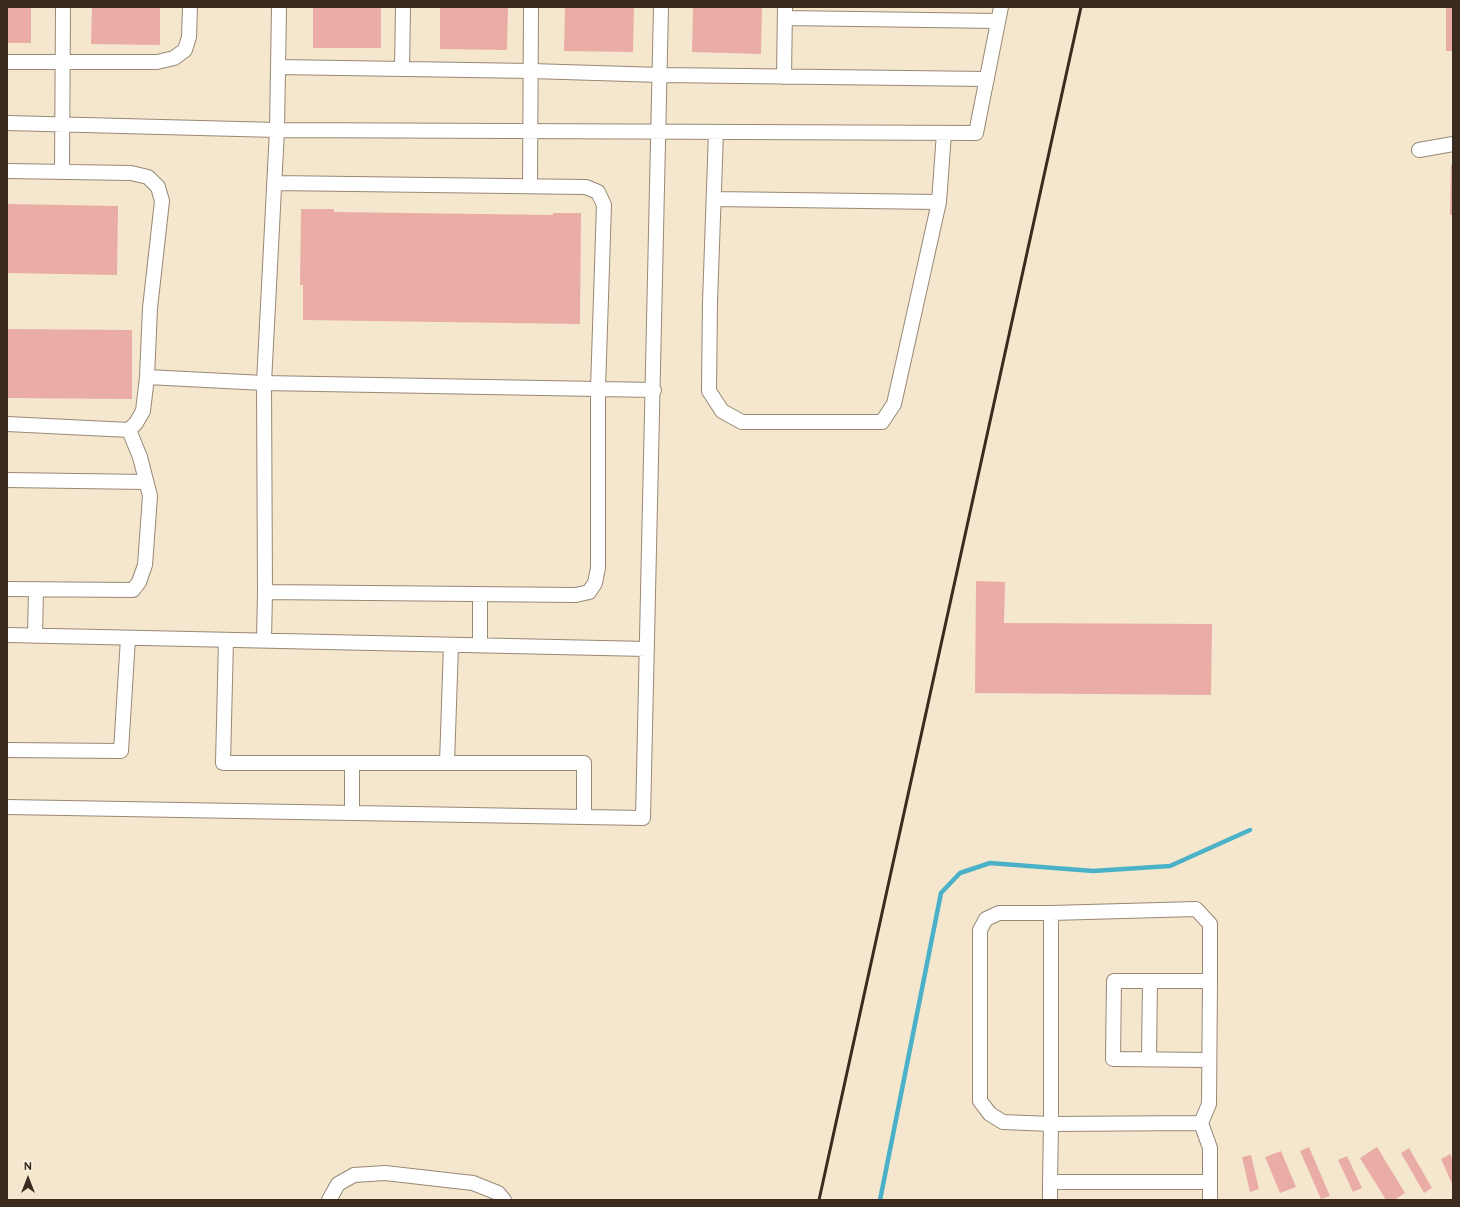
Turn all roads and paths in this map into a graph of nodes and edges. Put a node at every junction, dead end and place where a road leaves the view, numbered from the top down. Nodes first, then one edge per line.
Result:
1 (63, 7) edge
2 (190, 7) edge
3 (279, 7) edge
4 (403, 7) edge
5 (531, 7) edge
6 (662, 7) edge
7 (785, 13) edge
8 (1000, 14) edge
9 (7, 62) edge
10 (62, 62) junction
11 (278, 67) junction
12 (402, 69) junction
13 (531, 71) junction
14 (661, 76) junction
15 (784, 77) junction
16 (987, 79) junction
17 (7, 123) edge
18 (62, 123) junction
19 (277, 130) junction
20 (530, 132) junction
21 (660, 132) junction
22 (716, 132) junction
23 (944, 133) junction
24 (1453, 144) edge
25 (1418, 150) dead end
26 (62, 170) junction
27 (7, 171) edge
28 (274, 183) junction
29 (530, 186) junction
30 (714, 199) junction
31 (939, 202) junction
32 (147, 377) junction
33 (264, 383) junction
34 (598, 389) junction
35 (654, 390) junction
36 (7, 424) edge
37 (128, 430) junction
38 (7, 480) edge
39 (146, 482) junction
40 (7, 589) edge
41 (36, 589) junction
42 (265, 592) junction
43 (480, 594) junction
44 (7, 635) edge
45 (35, 636) junction
46 (128, 638) junction
47 (226, 640) junction
48 (264, 640) junction
49 (451, 644) junction
50 (480, 645) junction
51 (648, 648) junction
52 (7, 750) edge
53 (352, 763) junction
54 (447, 763) junction
55 (7, 807) edge
56 (352, 813) junction
57 (584, 817) junction
58 (1052, 913) junction
59 (1150, 981) junction
60 (1210, 981) junction
61 (1149, 1059) junction
62 (1209, 1060) junction
63 (1201, 1123) junction
64 (1051, 1124) junction
65 (1050, 1182) junction
66 (1210, 1182) junction
67 (329, 1200) edge
68 (504, 1200) edge
69 (1050, 1200) edge
70 (1210, 1200) edge

1 - 10 lane
2 - 10 lane
3 - 11 lane
4 - 12 lane
5 - 13 lane
6 - 14 lane
7 - 8 lane
7 - 15 lane
8 - 16 lane
9 - 10 lane
10 - 18 lane
11 - 12 lane
11 - 19 lane
12 - 13 lane
13 - 14 lane
13 - 20 lane
14 - 15 lane
14 - 21 lane
15 - 16 lane
16 - 23 lane
17 - 18 lane
18 - 19 lane
18 - 26 lane
19 - 20 lane
19 - 28 lane
20 - 21 lane
20 - 29 lane
21 - 22 lane
21 - 35 lane
22 - 23 lane
22 - 30 lane
23 - 31 lane
24 - 25 lane
26 - 27 lane
26 - 32 lane
28 - 29 lane
28 - 33 lane
29 - 34 lane
30 - 31 lane
30 - 31 lane
32 - 33 lane
32 - 37 lane
33 - 34 lane
33 - 42 lane
34 - 35 lane
34 - 43 lane
35 - 51 lane
36 - 37 lane
37 - 39 lane
38 - 39 lane
39 - 41 lane
40 - 41 lane
41 - 45 lane
42 - 43 lane
42 - 48 lane
43 - 50 lane
44 - 45 lane
45 - 46 lane
46 - 47 lane
46 - 52 lane
47 - 48 lane
47 - 53 lane
48 - 49 lane
49 - 50 lane
49 - 54 lane
50 - 51 lane
51 - 57 lane
53 - 54 lane
53 - 56 lane
54 - 57 lane
55 - 56 lane
56 - 57 lane
58 - 60 lane
58 - 64 lane
58 - 64 lane
59 - 60 lane
59 - 61 lane
59 - 61 lane
60 - 62 lane
61 - 62 lane
62 - 63 lane
63 - 64 lane
63 - 66 lane
64 - 65 lane
65 - 66 lane
65 - 69 lane
66 - 70 lane
67 - 68 lane

